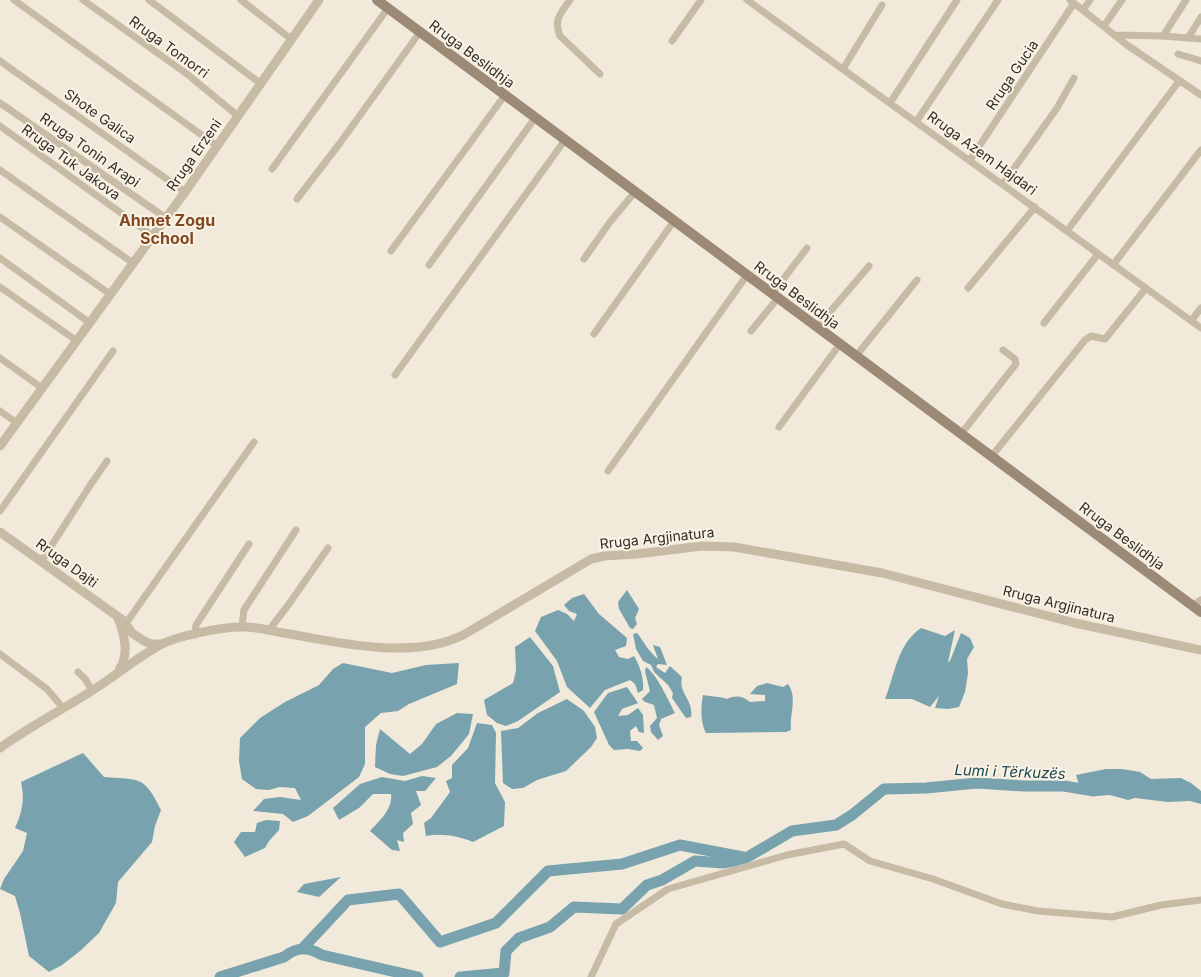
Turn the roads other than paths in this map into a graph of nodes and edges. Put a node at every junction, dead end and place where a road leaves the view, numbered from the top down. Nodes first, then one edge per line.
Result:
1 (14, 0) edge
2 (83, 0) edge
3 (149, 0) edge
4 (240, 0) edge
5 (319, 0) edge
6 (377, 0) edge
7 (570, 0) edge
8 (701, 0) edge
9 (957, 0) edge
10 (998, 0) edge
11 (1090, 0) edge
12 (1122, 0) edge
13 (1186, 0) edge
14 (750, 1) edge
15 (1072, 2) edge
16 (882, 4) dead end
17 (388, 8) junction
18 (1083, 10) junction
19 (1201, 17) edge
20 (1104, 26) junction
21 (420, 32) junction
22 (1114, 35) junction
23 (1163, 36) junction
24 (1188, 38) junction
25 (291, 39) junction
26 (1201, 39) edge
27 (672, 41) dead end
28 (1178, 54) dead end
29 (0, 61) edge
30 (1201, 61) edge
31 (843, 69) junction
32 (600, 74) dead end
33 (1074, 78) dead end
34 (1179, 81) junction
35 (260, 83) junction
36 (1201, 95) edge
37 (505, 96) junction
38 (0, 102) edge
39 (890, 103) junction
40 (238, 116) junction
41 (535, 118) junction
42 (916, 122) junction
43 (0, 126) edge
44 (565, 140) junction
45 (217, 146) junction
46 (1201, 150) edge
47 (970, 160) junction
48 (272, 169) dead end
49 (0, 170) edge
50 (1003, 184) junction
51 (185, 192) junction
52 (636, 192) junction
53 (297, 199) dead end
54 (1035, 207) junction
55 (0, 217) edge
56 (166, 218) junction
57 (674, 221) junction
58 (1067, 231) junction
59 (153, 236) junction
60 (807, 248) dead end
61 (391, 251) dead end
62 (1098, 254) junction
63 (0, 258) edge
64 (584, 259) dead end
65 (133, 262) junction
66 (429, 265) dead end
67 (1114, 265) junction
68 (869, 266) dead end
69 (747, 275) junction
70 (917, 280) dead end
71 (0, 287) edge
72 (968, 288) dead end
73 (1146, 288) junction
74 (110, 294) junction
75 (775, 296) junction
76 (1201, 308) edge
77 (1191, 321) junction
78 (90, 323) junction
79 (1044, 323) dead end
80 (817, 327) junction
81 (1201, 328) edge
82 (751, 331) dead end
83 (594, 334) dead end
84 (77, 341) junction
85 (840, 344) junction
86 (1003, 350) dead end
87 (113, 351) dead end
88 (856, 356) junction
89 (0, 358) edge
90 (395, 375) dead end
91 (42, 388) junction
92 (0, 411) edge
93 (17, 423) junction
94 (779, 427) dead end
95 (961, 434) junction
96 (254, 442) dead end
97 (0, 446) edge
98 (991, 457) junction
99 (107, 461) dead end
100 (608, 471) dead end
101 (0, 511) edge
102 (296, 530) dead end
103 (0, 532) edge
104 (249, 544) dead end
105 (328, 548) dead end
106 (41, 562) junction
107 (1197, 603) edge
108 (1201, 612) edge
109 (121, 619) junction
110 (242, 626) junction
111 (269, 630) junction
112 (195, 634) junction
113 (142, 639) junction
114 (162, 644) junction
115 (125, 649) junction
116 (1201, 650) edge
117 (0, 654) edge
118 (141, 657) junction
119 (78, 672) dead end
120 (118, 672) junction
121 (92, 691) junction
122 (64, 708) junction
123 (1, 747) edge
124 (1201, 900) edge
125 (591, 977) edge

1 - 45 street
2 - 40 street, Rruga Tomorri
3 - 35 street
4 - 25 street
5 - 25 street, Rruga Erzeni
6 - 17 main road, Rruga Beslidhja
7 - 32 street
8 - 27 street
9 - 39 street
10 - 42 street
11 - 18 street
12 - 20 street
13 - 23 street
14 - 31 street, Rruga Azem Hajdari
15 - 18 street
15 - 47 street, Rruga Gucia
16 - 31 street
17 - 21 main road, Rruga Beslidhja
17 - 48 street
18 - 20 street
19 - 24 street
20 - 22 street
21 - 37 main road, Rruga Beslidhja
21 - 53 street
22 - 23 street
22 - 34 street
23 - 24 street
24 - 26 street
25 - 35 street, Rruga Erzeni
28 - 30 street
29 - 51 street, Shote Galica
31 - 39 street, Rruga Azem Hajdari
33 - 50 street
34 - 36 street
34 - 58 street
35 - 40 street, Rruga Erzeni
37 - 41 main road, Rruga Beslidhja
37 - 61 street
38 - 56 street, Rruga Tonin Arapi
39 - 42 street, Rruga Azem Hajdari
40 - 45 street, Rruga Erzeni
41 - 44 main road, Rruga Beslidhja
41 - 66 street
42 - 47 street, Rruga Azem Hajdari
43 - 59 street, Rruga Tuk Jakova
44 - 52 main road, Rruga Beslidhja
44 - 90 street
45 - 51 street, Rruga Erzeni
46 - 67 street
47 - 50 street, Rruga Azem Hajdari
49 - 65 street
50 - 54 street, Rruga Azem Hajdari
51 - 56 street, Rruga Erzeni
52 - 57 main road, Rruga Beslidhja
52 - 64 street
54 - 58 street, Rruga Azem Hajdari
54 - 72 street
55 - 74 street
56 - 59 street, Rruga Erzeni
57 - 69 main road, Rruga Beslidhja
57 - 83 street
58 - 62 street, Rruga Azem Hajdari
59 - 65 street, Rruga Erzeni
60 - 75 street
62 - 67 street, Rruga Azem Hajdari
62 - 79 street
63 - 78 street
65 - 74 street, Rruga Erzeni
67 - 73 street, Rruga Azem Hajdari
68 - 80 street
69 - 75 main road, Rruga Beslidhja
69 - 100 street
70 - 88 street
71 - 84 street
73 - 77 street, Rruga Azem Hajdari
73 - 98 street
74 - 78 street, Rruga Erzeni
75 - 80 main road, Rruga Beslidhja
75 - 82 street
76 - 77 street
77 - 81 street, Rruga Azem Hajdari
78 - 84 street, Rruga Erzeni
80 - 85 main road, Rruga Beslidhja
84 - 91 street, Rruga Erzeni
85 - 88 main road, Rruga Beslidhja
85 - 94 street
86 - 95 street
87 - 101 street
88 - 95 main road, Rruga Beslidhja
89 - 91 street
91 - 93 street, Rruga Erzeni
92 - 93 street
93 - 97 street, Rruga Erzeni
95 - 98 main road, Rruga Beslidhja
96 - 109 street
98 - 107 main road, Rruga Beslidhja
99 - 106 street
102 - 110 street
103 - 106 street, Rruga Dajti
104 - 112 street
105 - 111 street
106 - 109 street, Rruga Dajti
107 - 108 main road, Rruga Beslidhja
109 - 113 street, Rruga Dajti
109 - 115 street
110 - 111 street, Rruga Argjinatura
110 - 112 street, Rruga Argjinatura
111 - 116 street, Rruga Argjinatura
112 - 114 street, Rruga Argjinatura
113 - 114 street
113 - 115 street
113 - 118 street
114 - 118 street
115 - 118 street
115 - 120 street
117 - 122 street
118 - 120 street
119 - 121 street
120 - 121 street
121 - 122 street
122 - 123 street
124 - 125 street

